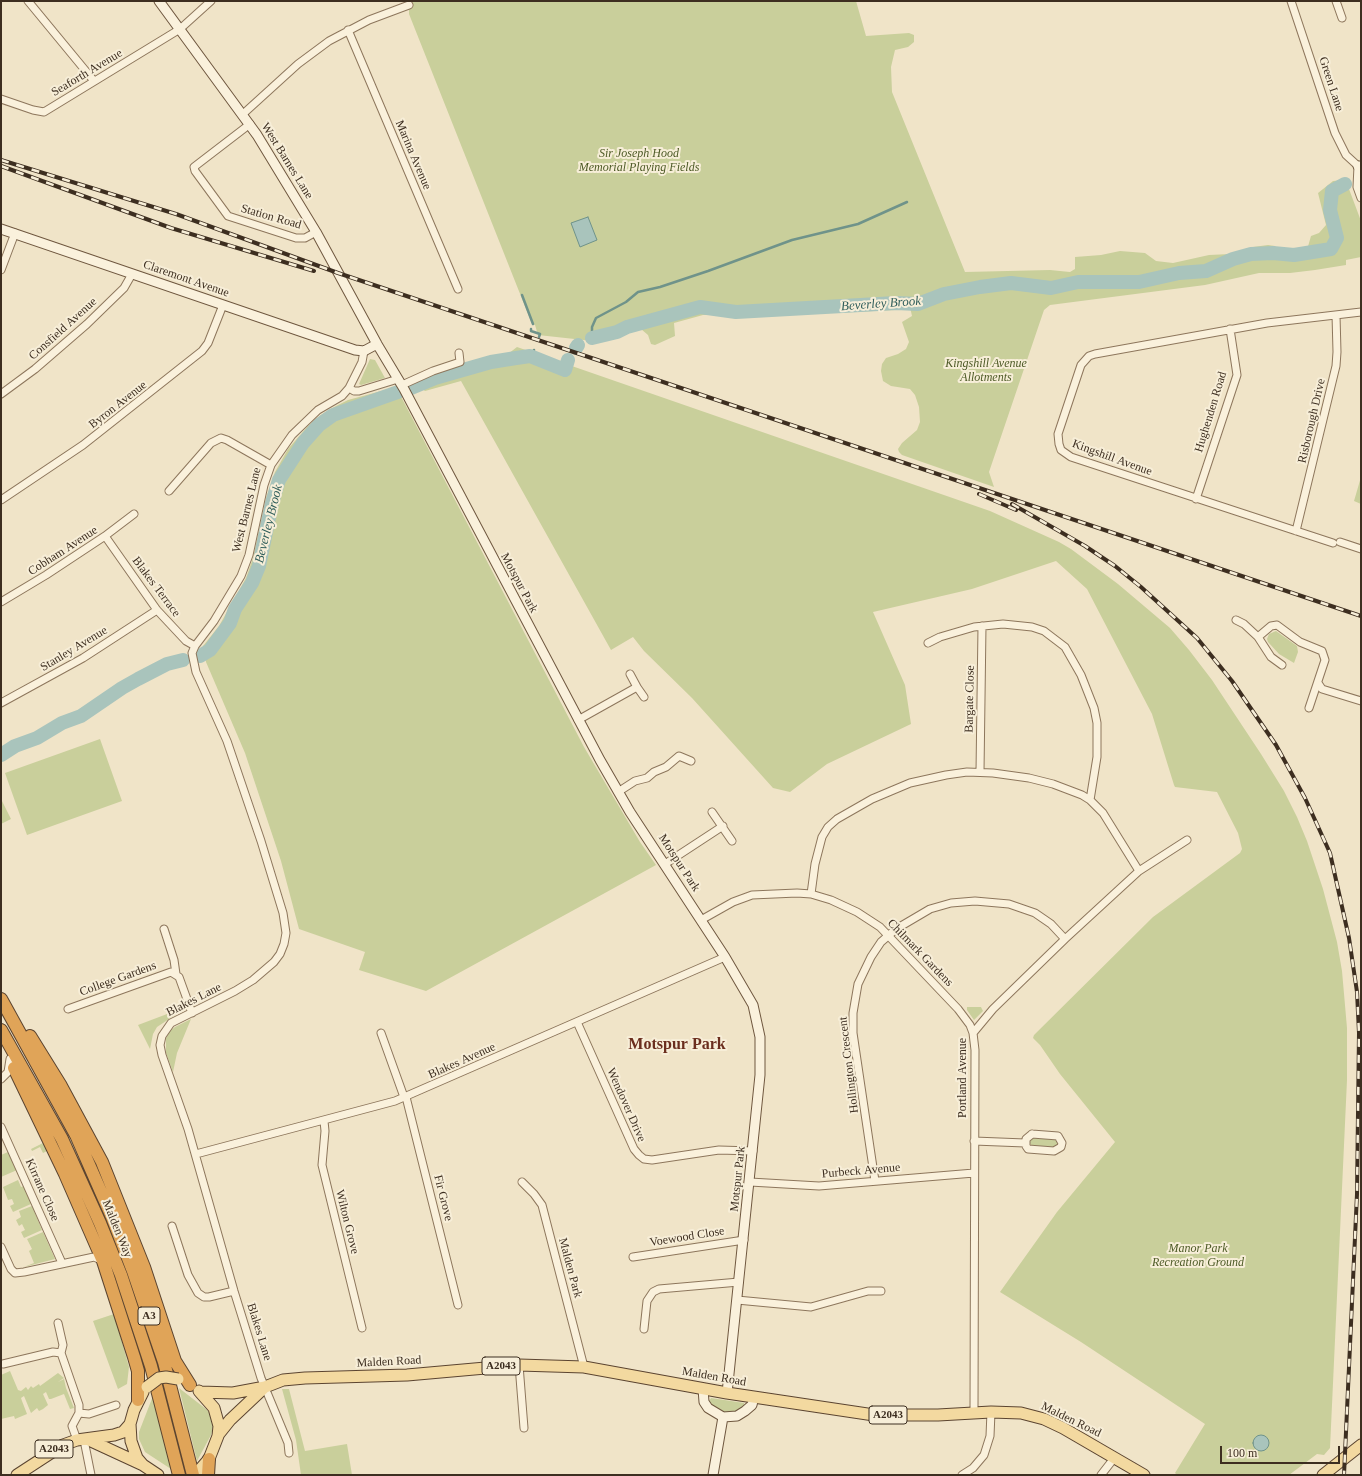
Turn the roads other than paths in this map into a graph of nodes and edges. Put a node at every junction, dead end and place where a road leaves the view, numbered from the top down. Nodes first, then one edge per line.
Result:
1 (28, 1) edge
2 (159, 1) edge
3 (211, 1) edge
4 (1291, 1) edge
5 (1336, 1) edge
6 (409, 5) dead end
7 (1342, 18) dead end
8 (180, 29) junction
9 (348, 30) junction
10 (94, 81) junction
11 (1, 99) edge
12 (242, 114) junction
13 (250, 124) junction
14 (1360, 166) edge
15 (1361, 198) edge
16 (1, 229) edge
17 (316, 232) junction
18 (15, 234) junction
19 (1, 270) edge
20 (132, 274) junction
21 (458, 289) dead end
22 (223, 304) junction
23 (1361, 312) edge
24 (1336, 315) junction
25 (1230, 329) junction
26 (377, 344) junction
27 (364, 351) junction
28 (459, 353) dead end
29 (401, 384) junction
30 (349, 388) junction
31 (1, 394) edge
32 (272, 465) junction
33 (169, 491) dead end
34 (1196, 499) junction
35 (1, 500) edge
36 (134, 514) dead end
37 (1296, 531) junction
38 (105, 536) junction
39 (1340, 542) dead end
40 (1333, 543) dead end
41 (1361, 549) edge
42 (1, 602) edge
43 (157, 610) junction
44 (1236, 620) dead end
45 (982, 626) junction
46 (1258, 637) junction
47 (928, 644) dead end
48 (195, 646) junction
49 (192, 656) joint
50 (1282, 665) dead end
51 (630, 674) dead end
52 (1318, 683) junction
53 (637, 686) junction
54 (644, 697) dead end
55 (1361, 702) edge
56 (1, 703) edge
57 (1309, 708) dead end
58 (578, 720) junction
59 (692, 761) dead end
60 (980, 772) junction
61 (618, 792) junction
62 (1090, 800) junction
63 (712, 812) dead end
64 (723, 826) junction
65 (1187, 840) dead end
66 (732, 842) dead end
67 (665, 864) junction
68 (1139, 872) junction
69 (811, 894) junction
70 (701, 920) junction
71 (164, 929) dead end
72 (889, 935) junction
73 (1064, 939) junction
74 (725, 957) junction
75 (176, 974) junction
76 (1, 999) edge
77 (68, 1009) dead end
78 (192, 1013) junction
79 (577, 1022) junction
80 (1, 1030) edge
81 (381, 1033) dead end
82 (973, 1033) junction
83 (1, 1038) edge
84 (10, 1059) junction
85 (1, 1079) edge
86 (405, 1097) junction
87 (324, 1121) junction
88 (1, 1127) edge
89 (974, 1141) junction
90 (1025, 1142) junction
91 (753, 1151) junction
92 (196, 1154) junction
93 (974, 1174) junction
94 (875, 1181) junction
95 (522, 1182) dead end
96 (750, 1182) junction
97 (172, 1226) dead end
98 (744, 1240) junction
99 (1, 1247) edge
100 (633, 1257) dead end
101 (103, 1261) junction
102 (62, 1263) junction
103 (739, 1282) junction
104 (234, 1291) junction
105 (881, 1291) dead end
106 (737, 1300) junction
107 (458, 1305) dead end
108 (58, 1323) dead end
109 (362, 1328) dead end
110 (644, 1329) dead end
111 (60, 1353) junction
112 (3, 1364) dead end
113 (519, 1365) junction
114 (584, 1367) junction
115 (190, 1385) junction
116 (265, 1387) junction
117 (703, 1389) junction
118 (200, 1392) junction
119 (727, 1393) junction
120 (754, 1397) junction
121 (138, 1400) junction
122 (116, 1405) dead end
123 (974, 1412) junction
124 (991, 1412) junction
125 (79, 1413) junction
126 (723, 1417) junction
127 (130, 1424) junction
128 (524, 1428) dead end
129 (218, 1436) junction
130 (83, 1440) junction
131 (1361, 1445) edge
132 (288, 1453) dead end
133 (1115, 1457) junction
134 (209, 1459) joint
135 (143, 1465) junction
136 (199, 1474) edge
137 (17, 1475) edge
138 (91, 1475) edge
139 (158, 1475) edge
140 (179, 1475) edge
141 (714, 1475) edge
142 (962, 1475) edge
143 (1101, 1475) edge
144 (1144, 1475) edge
145 (1323, 1475) edge

1 - 10 street
2 - 8 street, West Barnes Lane
3 - 8 street, Seaforth Avenue
4 - 14 street, Green Lane
5 - 7 street
6 - 9 street
8 - 10 street, Seaforth Avenue
8 - 12 street, West Barnes Lane
9 - 12 street
9 - 21 street, Marina Avenue
10 - 11 street, Seaforth Avenue
12 - 13 street, West Barnes Lane
13 - 17 street, West Barnes Lane
13 - 17 street, Station Road
14 - 15 street
16 - 18 street, Claremont Avenue
17 - 26 street, West Barnes Lane
18 - 19 street
18 - 20 street, Claremont Avenue
20 - 22 street, Claremont Avenue
20 - 31 street, Consfield Avenue
22 - 27 street, Claremont Avenue
22 - 35 street, Byron Avenue
23 - 24 street, Kingshill Avenue
24 - 25 street, Kingshill Avenue
24 - 37 street, Risborough Drive
25 - 34 street, Hughenden Road
25 - 34 street, Kingshill Avenue
26 - 27 street
26 - 29 street, West Barnes Lane
27 - 30 street, West Barnes Lane
28 - 29 street
29 - 30 street
29 - 58 street, Motspur Park
30 - 32 street, West Barnes Lane
32 - 33 street
32 - 48 street, West Barnes Lane
34 - 37 street, Kingshill Avenue
36 - 38 street, Cobham Avenue
37 - 40 street, Kingshill Avenue
38 - 42 street, Cobham Avenue
38 - 43 street, Blakes Terrace
39 - 41 street
43 - 48 street, Blakes Terrace
43 - 56 street, Stanley Avenue
44 - 46 street
45 - 47 street
45 - 60 street, Bargate Close
45 - 62 street
46 - 50 street
46 - 52 street
48 - 49 street, West Barnes Lane
49 - 78 street, Blakes Lane
51 - 53 street
52 - 55 street
52 - 57 street
53 - 54 street
53 - 58 street
58 - 61 street, Motspur Park
59 - 61 street
60 - 62 street
60 - 69 street
61 - 67 street, Motspur Park
62 - 68 street
63 - 64 street
64 - 66 street
64 - 67 street
65 - 68 street, Portland Avenue
67 - 70 street, Motspur Park
68 - 73 street, Portland Avenue
69 - 70 street, Chilmark Gardens
69 - 72 street, Chilmark Gardens
70 - 74 street, Motspur Park
71 - 75 street, College Gardens
72 - 73 street, Hollington Crescent
72 - 82 street, Chilmark Gardens
72 - 94 street, Hollington Crescent
73 - 82 street, Portland Avenue
74 - 79 street, Blakes Avenue
74 - 91 street, Motspur Park
75 - 77 street, College Gardens
75 - 78 street, College Gardens
76 - 115 highway
76 - 136 highway, Malden Way / A3
78 - 92 street, Blakes Lane
79 - 86 street, Blakes Avenue
79 - 91 street, Wendover Drive
80 - 140 highway, Malden Way / A3
81 - 86 street, Fir Grove
82 - 89 street, Portland Avenue
83 - 84 highway
84 - 85 street
84 - 101 highway
86 - 87 street, Blakes Avenue
86 - 107 street, Fir Grove
87 - 92 street, Blakes Avenue
87 - 109 street, Wilton Grove
88 - 102 street, Kirrane Close
89 - 90 street
89 - 93 street, Portland Avenue
90 - 90 street
91 - 96 street, Motspur Park
92 - 104 street, Blakes Lane
93 - 94 street, Purbeck Avenue
93 - 123 street, Portland Avenue
94 - 96 street, Purbeck Avenue
95 - 114 street, Malden Park
96 - 98 street, Motspur Park
97 - 104 street
98 - 100 street, Voewood Close
98 - 103 street, Motspur Park
99 - 102 street
101 - 102 street
101 - 121 highway
103 - 106 street, Motspur Park
103 - 110 street
104 - 116 street, Blakes Lane
105 - 106 street
106 - 119 street, Motspur Park
108 - 111 street
111 - 112 street
111 - 125 street
113 - 114 main road, Malden Road / A2043
113 - 116 main road, Malden Road / A2043
113 - 128 street
114 - 117 main road, Malden Road / A2043
115 - 118 main road
115 - 121 main road, bridge
116 - 118 main road, Malden Road / A2043
116 - 129 main road, Malden Road / A2043
116 - 132 street, Blakes Lane
117 - 119 main road, Malden Road / A2043
117 - 126 street
118 - 129 main road
119 - 120 main road, Malden Road / A2043
120 - 123 main road, Malden Road / A2043
120 - 126 street
121 - 127 main road
122 - 125 street
123 - 124 main road, Malden Road / A2043
124 - 133 main road, Malden Road / A2043
124 - 142 street
125 - 130 street
126 - 141 street
127 - 130 main road, A2043
127 - 135 main road
129 - 134 main road
130 - 135 main road, A2043
130 - 137 main road, A2043
130 - 138 street
131 - 145 main road
133 - 143 street
133 - 144 main road, Malden Road / A2043
134 - 136 highway
135 - 139 main road

